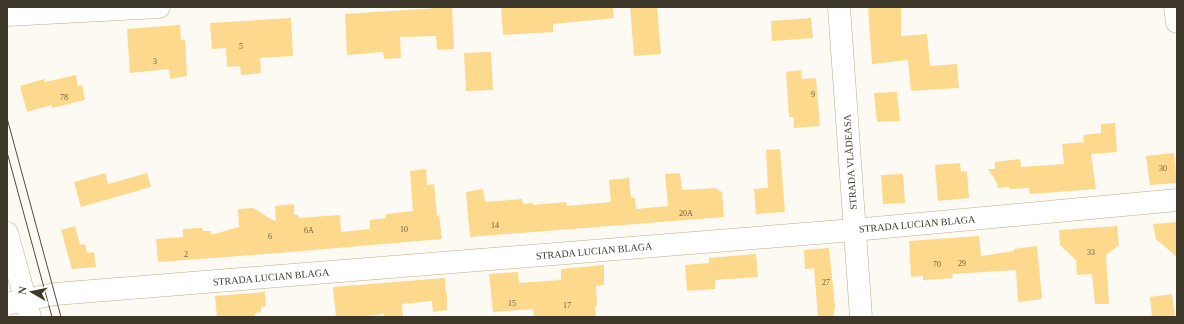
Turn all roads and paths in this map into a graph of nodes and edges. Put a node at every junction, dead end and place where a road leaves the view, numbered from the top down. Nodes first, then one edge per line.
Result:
1 (159, 7) edge
2 (839, 7) edge
3 (1175, 7) edge
4 (7, 15) edge
5 (1177, 22) edge
6 (1177, 200) edge
7 (854, 230) junction
8 (7, 233) edge
9 (18, 305) edge
10 (861, 317) edge

1 - 4 street
2 - 7 street, STRADA VLĂDEASA
3 - 5 street
6 - 7 street, STRADA LUCIAN BLAGA
7 - 9 street, STRADA LUCIAN BLAGA
7 - 10 street, STRADA VLĂDEASA
8 - 9 street

